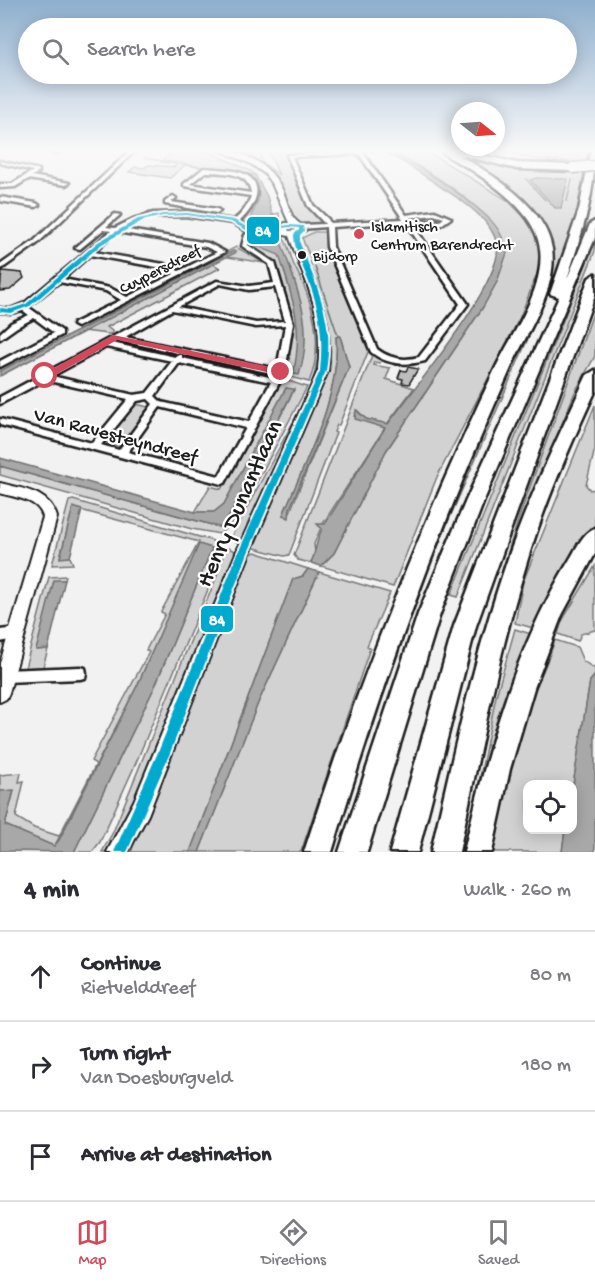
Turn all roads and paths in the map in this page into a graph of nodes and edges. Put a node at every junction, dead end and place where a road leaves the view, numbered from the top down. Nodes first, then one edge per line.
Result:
1 (92, 190) edge
2 (217, 190) edge
3 (252, 190) edge
4 (276, 190) edge
5 (304, 190) edge
6 (386, 190) edge
7 (501, 190) edge
8 (587, 190) edge
9 (254, 195) junction
10 (173, 198) dead end
11 (0, 199) edge
12 (36, 205) dead end
13 (117, 215) dead end
14 (204, 217) junction
15 (407, 220) junction
16 (235, 222) junction
17 (595, 224) edge
18 (329, 226) junction
19 (102, 228) junction
20 (116, 230) junction
21 (293, 230) junction
22 (255, 232) junction
23 (78, 248) dead end
24 (90, 253) junction
25 (0, 268) edge
26 (178, 273) junction
27 (595, 278) edge
28 (59, 279) junction
29 (279, 285) junction
30 (126, 300) junction
31 (24, 308) junction
32 (171, 308) junction
33 (0, 310) edge
34 (35, 315) junction
35 (289, 322) junction
36 (76, 325) dead end
37 (0, 337) edge
38 (116, 337) junction
39 (104, 344) junction
40 (180, 356) junction
41 (0, 364) edge
42 (281, 372) junction
43 (45, 376) junction
44 (595, 377) edge
45 (277, 381) junction
46 (150, 396) junction
47 (134, 399) junction
48 (0, 401) edge
49 (158, 404) junction
50 (509, 421) junction
51 (0, 422) edge
52 (252, 426) junction
53 (94, 447) junction
54 (121, 454) junction
55 (0, 488) edge
56 (595, 536) edge
57 (8, 635) edge
58 (80, 673) dead end
59 (5, 676) junction
60 (0, 693) edge
61 (120, 850) edge
62 (318, 852) edge
63 (352, 852) edge
64 (404, 852) edge
65 (445, 852) edge
66 (478, 852) edge

1 - 25 street
2 - 9 street
3 - 9 street
4 - 21 main road, Henry Dunantlaan
5 - 18 street
6 - 15 street
7 - 62 highway
8 - 50 highway
9 - 16 street
10 - 14 street
11 - 12 street
13 - 19 street
14 - 16 street
14 - 20 street
15 - 15 street
15 - 18 street
15 - 18 street
16 - 22 street
17 - 50 highway
18 - 21 street
19 - 20 street
19 - 23 street
20 - 24 street
20 - 26 street, Cuypersdreef
21 - 22 street
21 - 61 main road, Henry Dunantlaan
22 - 29 street
24 - 26 street
24 - 28 street
26 - 30 street, Cuypersdreef
27 - 64 highway
28 - 30 street
28 - 31 street
29 - 32 street
29 - 35 street
30 - 36 street, Cuypersdreef
31 - 33 street
31 - 34 street
32 - 35 street
32 - 38 street
34 - 37 street
34 - 41 street
35 - 42 street
38 - 39 street
38 - 40 street
39 - 40 street
39 - 43 street
40 - 42 street
40 - 45 street
40 - 46 street
42 - 45 street
43 - 47 street
43 - 48 street
44 - 65 highway
45 - 52 street
46 - 47 street
46 - 49 street
47 - 53 street
49 - 52 street
49 - 54 street
50 - 63 highway
51 - 53 street, Van Ravesteyndreef
52 - 54 street, Van Ravesteyndreef
53 - 54 street, Van Ravesteyndreef
55 - 57 main road
56 - 66 highway
57 - 59 main road
58 - 59 street
59 - 60 main road

